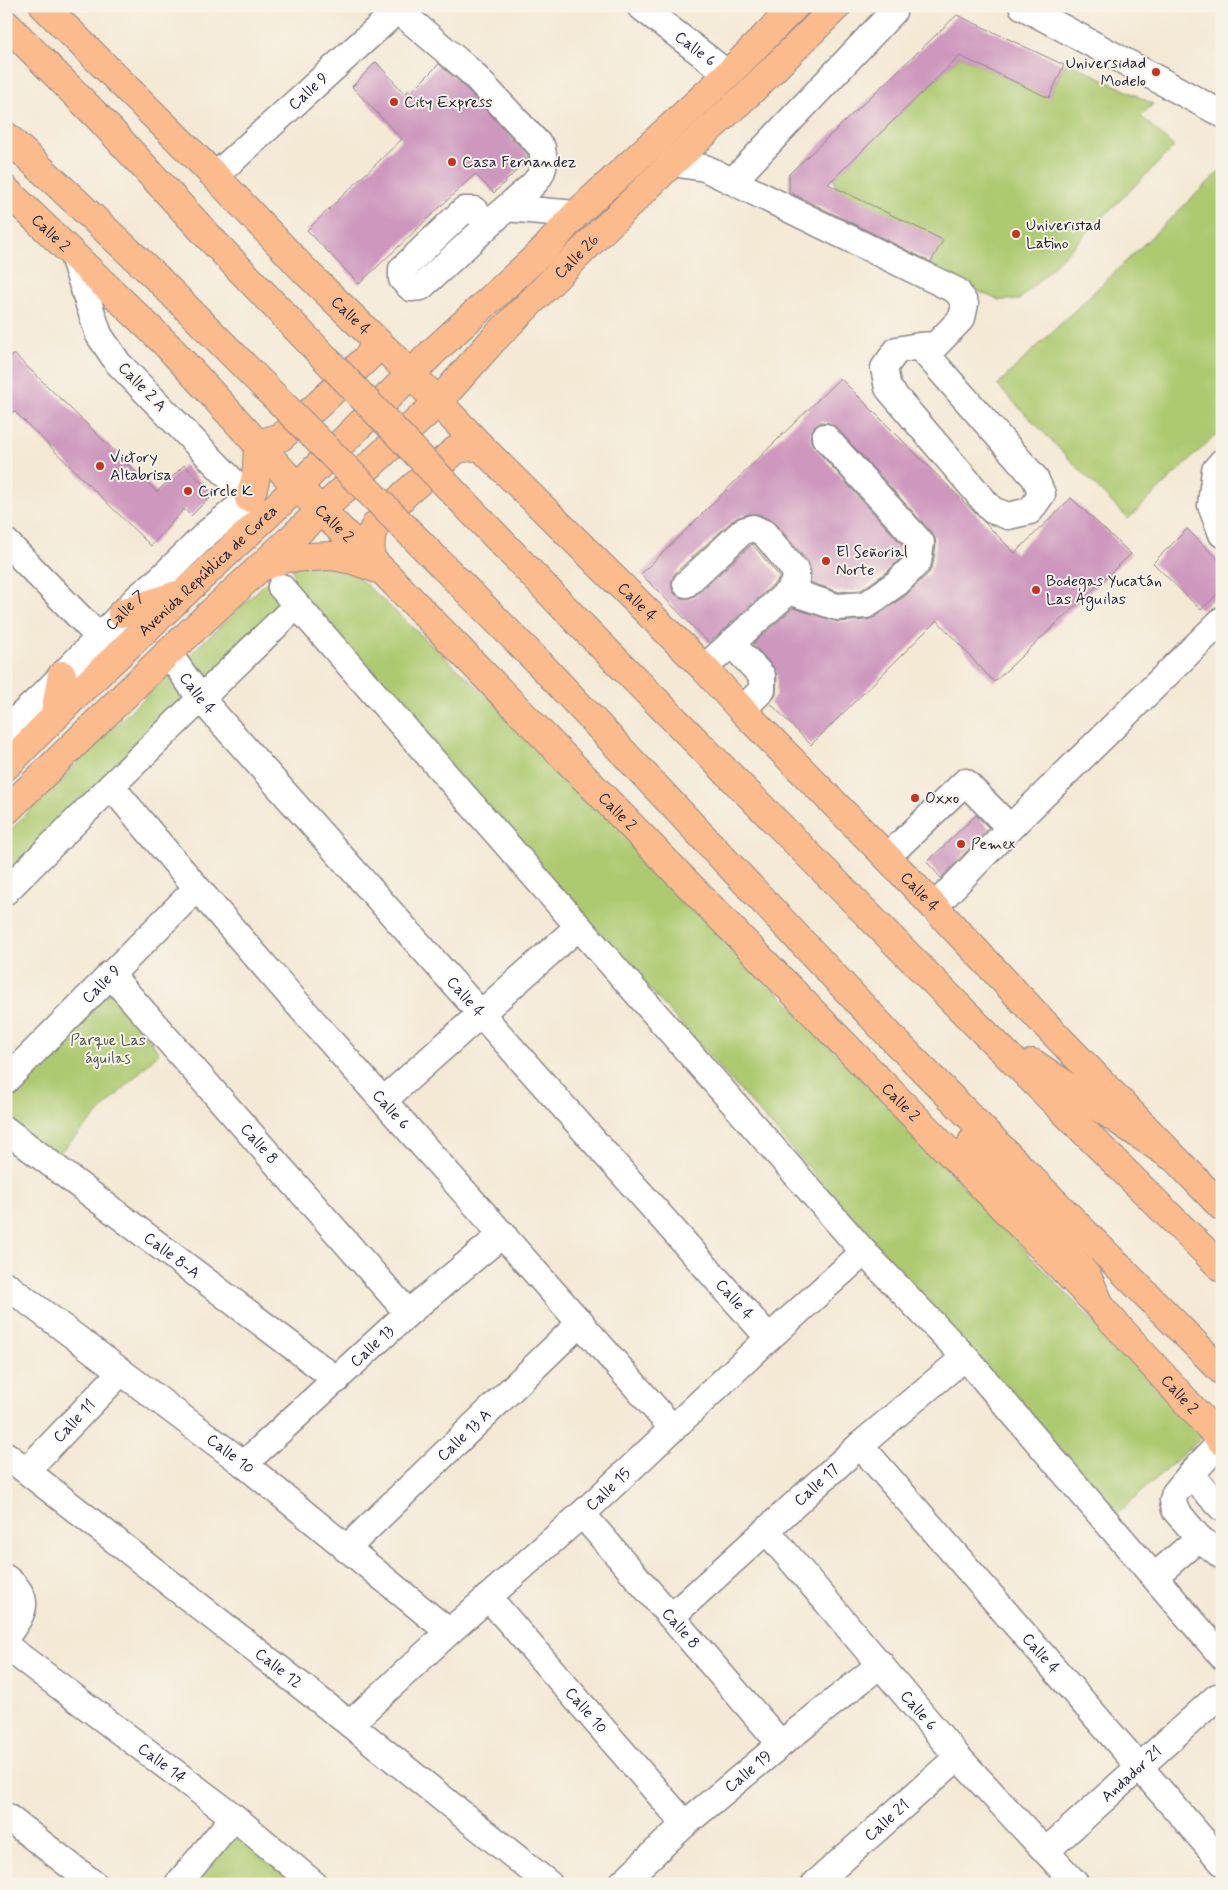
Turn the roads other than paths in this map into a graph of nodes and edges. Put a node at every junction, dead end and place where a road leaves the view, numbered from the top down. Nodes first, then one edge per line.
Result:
1 (44, 6) edge
2 (640, 6) edge
3 (795, 6) edge
4 (837, 6) edge
5 (892, 6) edge
6 (1022, 6) edge
7 (400, 8) edge
8 (6, 24) edge
9 (728, 74) junction
10 (1222, 114) edge
11 (6, 136) edge
12 (672, 163) junction
13 (215, 176) junction
14 (733, 181) junction
15 (6, 190) edge
16 (576, 214) junction
17 (72, 253) junction
18 (374, 339) junction
19 (919, 346) junction
20 (412, 375) junction
21 (438, 402) junction
22 (825, 436) dead end
23 (258, 444) junction
24 (480, 446) junction
25 (1222, 462) edge
26 (297, 487) junction
27 (249, 498) junction
28 (321, 511) junction
29 (1222, 534) edge
30 (6, 542) edge
31 (377, 565) junction
32 (258, 569) junction
33 (686, 584) dead end
34 (789, 591) junction
35 (185, 592) junction
36 (122, 613) junction
37 (1222, 620) edge
38 (100, 636) junction
39 (731, 643) junction
40 (168, 653) junction
41 (704, 668) junction
42 (62, 675) junction
43 (201, 699) junction
44 (742, 710) junction
45 (54, 718) junction
46 (7, 727) edge
47 (6, 766) edge
48 (111, 786) junction
49 (6, 811) edge
50 (1010, 828) junction
51 (887, 857) junction
52 (196, 889) junction
53 (6, 891) edge
54 (934, 907) junction
55 (578, 927) junction
56 (110, 974) junction
57 (481, 1015) junction
58 (981, 1029) junction
59 (897, 1043) junction
60 (6, 1080) edge
61 (384, 1100) junction
62 (6, 1130) edge
63 (1171, 1156) junction
64 (1222, 1207) edge
65 (503, 1234) junction
66 (864, 1252) junction
67 (1222, 1268) edge
68 (6, 1285) edge
69 (1102, 1309) junction
70 (408, 1314) junction
71 (581, 1322) junction
72 (768, 1338) junction
73 (965, 1357) junction
74 (1222, 1370) edge
75 (121, 1372) junction
76 (337, 1380) junction
77 (673, 1429) junction
78 (1222, 1441) edge
79 (860, 1445) junction
80 (6, 1455) edge
81 (244, 1464) junction
82 (27, 1470) junction
83 (1190, 1474) junction
84 (1222, 1508) edge
85 (582, 1514) junction
86 (767, 1531) junction
87 (1199, 1538) junction
88 (346, 1549) junction
89 (1222, 1556) edge
90 (1155, 1576) junction
91 (9, 1587) edge
92 (488, 1597) junction
93 (672, 1616) junction
94 (449, 1632) junction
95 (6, 1637) edge
96 (6, 1646) edge
97 (1222, 1656) edge
98 (881, 1664) junction
99 (1217, 1697) dead end
100 (350, 1724) junction
101 (781, 1744) junction
102 (958, 1757) junction
103 (1139, 1768) junction
104 (6, 1816) edge
105 (234, 1817) junction
106 (685, 1824) junction
107 (1046, 1851) junction
108 (1222, 1862) edge
109 (94, 1884) edge
110 (178, 1884) edge
111 (314, 1884) edge
112 (549, 1884) edge
113 (621, 1884) edge
114 (816, 1884) edge
115 (1076, 1884) edge

1 - 13 main road, Calle 4
2 - 9 street, Calle 6
3 - 9 main road, Calle 26
4 - 12 main road, Calle 26
5 - 14 street
6 - 10 street
7 - 13 street, Calle 9
7 - 16 street
8 - 58 main road, bridge
9 - 16 main road, Calle 26
11 - 59 main road, bridge
12 - 14 street
12 - 21 main road, Calle 26
13 - 18 main road, Calle 4
14 - 19 street
15 - 17 main road, Calle 2
16 - 20 main road, Calle 26
17 - 23 main road, Calle 2
17 - 27 street, Calle 2 A
18 - 20 main road, Calle 4
18 - 23 main road
19 - 19 street
20 - 21 main road, Calle 4
20 - 26 main road, Avenida República de Corea
21 - 24 main road, Calle 4
21 - 28 main road, Calle 26
22 - 34 street
23 - 26 main road, Calle 2
23 - 27 main road
24 - 31 main road
24 - 41 main road, Calle 4
25 - 29 street
26 - 28 main road, Calle 2
26 - 35 main road, Avenida República de Corea
27 - 36 street, Calle 7
28 - 31 main road, Calle 2
28 - 32 main road, Avenida República de Corea
30 - 38 street
31 - 32 main road
31 - 69 main road, Calle 2
32 - 40 main road, Avenida República de Corea
33 - 34 street
34 - 39 street
35 - 36 main road
35 - 45 main road, Avenida República de Corea
36 - 38 street, Calle 7
37 - 50 street
38 - 42 street, Calle 7
39 - 41 street
39 - 44 street
40 - 43 street, Calle 4
40 - 49 main road, Avenida República de Corea
41 - 44 main road, Calle 4
42 - 45 main road
42 - 46 street, Calle 7
43 - 48 street
43 - 55 street
43 - 57 street, Calle 4
44 - 51 main road, Calle 4
45 - 47 main road, Avenida República de Corea
48 - 52 street, Calle 6
48 - 53 street
50 - 51 street
50 - 54 street
51 - 54 main road, Calle 4
52 - 56 street, Calle 9
52 - 61 street, Calle 6
54 - 63 main road, Calle 4
55 - 57 street
55 - 66 street
56 - 60 street, Calle 9
56 - 70 street, Calle 8
57 - 61 street
57 - 72 street, Calle 4
58 - 63 main road
58 - 67 main road
59 - 69 main road
59 - 74 main road
61 - 65 street, Calle 6
62 - 76 street, Calle 8-A
63 - 64 main road, Calle 4
65 - 70 street, Calle 13
65 - 71 street, Calle 6
66 - 72 street, Calle 15
66 - 73 street
68 - 75 street, Calle 10
69 - 78 main road, Calle 2
70 - 76 street, Calle 13
71 - 77 street, Calle 6
71 - 88 street, Calle 13 A
72 - 77 street, Calle 15
73 - 79 street, Calle 17
73 - 90 street
75 - 81 street, Calle 10
75 - 82 street, Calle 11
76 - 81 street, Calle 13
77 - 85 street, Calle 15
78 - 83 street
79 - 86 street, Calle 17
79 - 103 street, Calle 4
80 - 82 street, Calle 12
81 - 88 street, Calle 10
82 - 100 street, Calle 12
83 - 84 street
83 - 87 street
85 - 92 street, Calle 15
85 - 93 street, Calle 8
86 - 93 street, Calle 17
86 - 98 street, Calle 6
87 - 89 street
87 - 90 street
88 - 94 street, Calle 10
90 - 97 street
91 - 95 street
92 - 94 street, Calle 15
92 - 106 street, Calle 10
93 - 101 street, Calle 8
94 - 100 street, Calle 15
96 - 105 street, Calle 14
98 - 101 street, Calle 19
98 - 102 street, Calle 6
99 - 103 street, Andador 21
100 - 112 street, Calle 12
101 - 106 street, Calle 19
102 - 107 street, Calle 6
102 - 114 street, Calle 21
103 - 107 street, Andador 21
103 - 108 street, Calle 4
104 - 109 street
105 - 110 street
105 - 111 street, Calle 14
106 - 113 street, Calle 19
107 - 115 street, Calle 6

